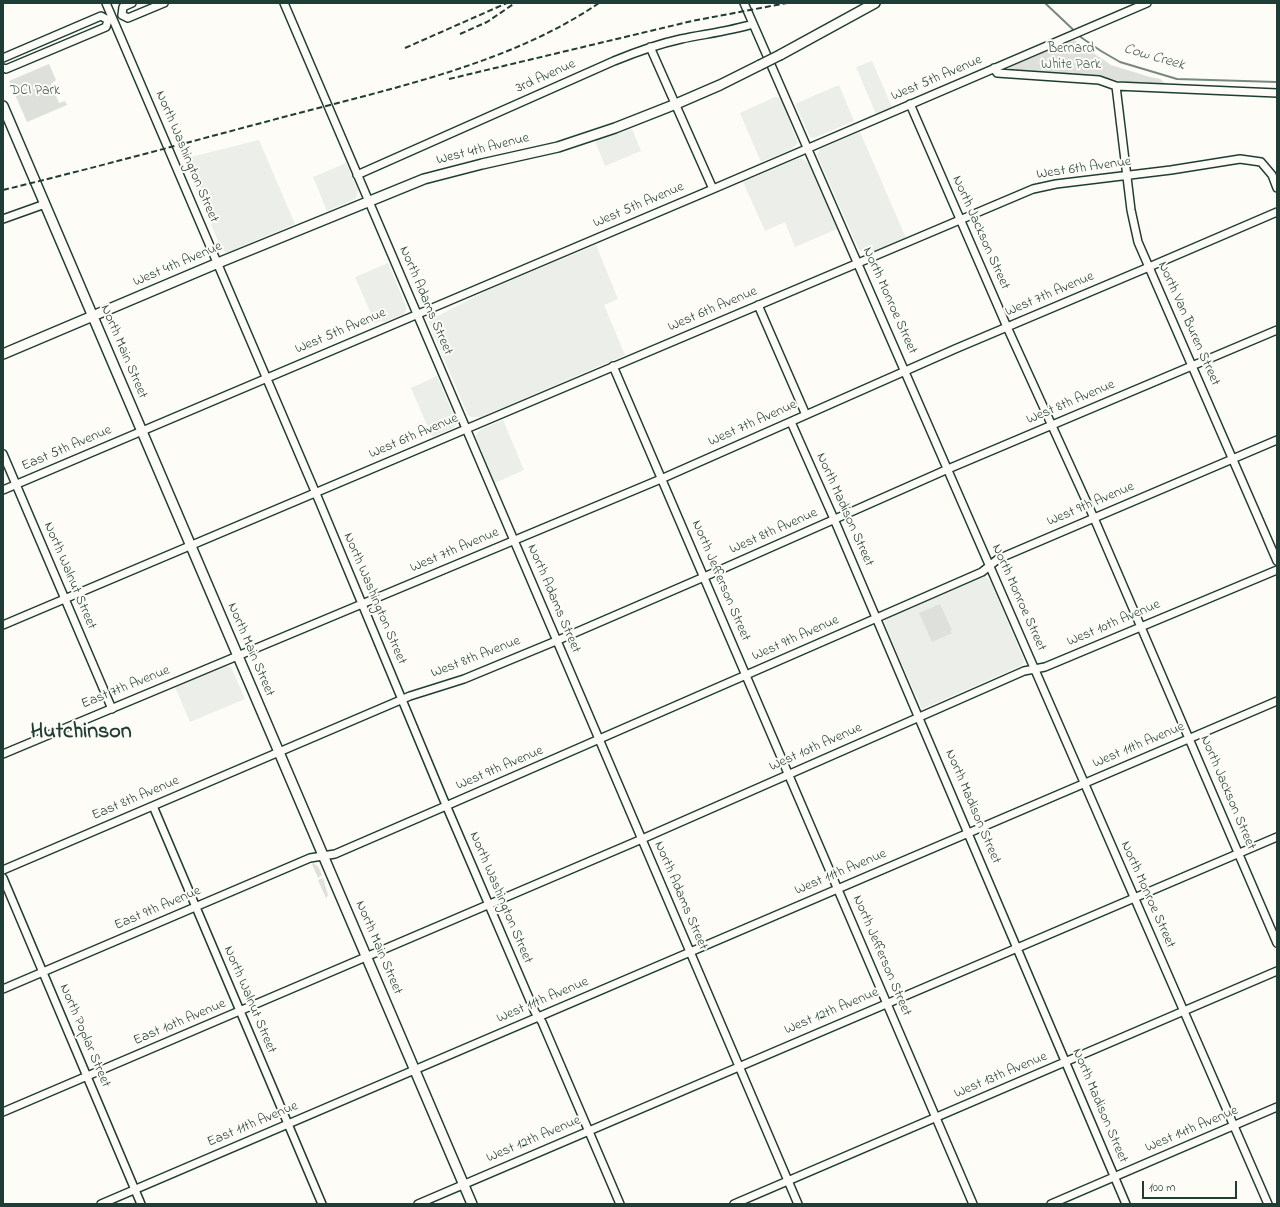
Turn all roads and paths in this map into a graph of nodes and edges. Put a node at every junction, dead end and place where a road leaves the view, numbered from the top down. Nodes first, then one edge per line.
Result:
1 (106, 3) edge
2 (132, 3) edge
3 (164, 3) edge
4 (284, 3) edge
5 (744, 3) edge
6 (875, 3) edge
7 (1146, 3) edge
8 (122, 15) junction
9 (110, 19) junction
10 (753, 24) junction
11 (650, 47) junction
12 (3, 58) edge
13 (3, 68) edge
14 (994, 68) junction
15 (1116, 86) junction
16 (1277, 93) edge
17 (676, 104) junction
18 (910, 104) junction
19 (3, 106) edge
20 (808, 148) junction
21 (357, 175) junction
22 (1127, 176) junction
23 (1277, 188) edge
24 (713, 189) junction
25 (368, 201) junction
26 (44, 204) junction
27 (1277, 212) edge
28 (3, 218) edge
29 (960, 219) junction
30 (218, 263) junction
31 (858, 263) junction
32 (1149, 267) junction
33 (758, 305) junction
34 (417, 314) junction
35 (93, 316) junction
36 (1007, 327) junction
37 (1277, 330) edge
38 (3, 354) edge
39 (613, 366) junction
40 (1193, 366) junction
41 (905, 371) junction
42 (266, 378) junction
43 (806, 415) junction
44 (791, 422) junction
45 (1052, 424) junction
46 (466, 429) junction
47 (142, 431) junction
48 (1277, 440) edge
49 (3, 454) edge
50 (1232, 459) junction
51 (948, 469) junction
52 (661, 479) junction
53 (16, 484) junction
54 (3, 490) edge
55 (316, 493) junction
56 (1094, 518) junction
57 (834, 519) junction
58 (514, 541) junction
59 (190, 546) junction
60 (1277, 561) edge
61 (990, 566) junction
62 (1277, 570) edge
63 (704, 577) junction
64 (65, 599) junction
65 (362, 604) junction
66 (876, 618) junction
67 (3, 625) edge
68 (1140, 626) junction
69 (556, 641) junction
70 (237, 655) junction
71 (1035, 669) junction
72 (746, 675) junction
73 (402, 699) junction
74 (1277, 701) edge
75 (112, 709) junction
76 (919, 717) junction
77 (1190, 739) junction
78 (599, 740) junction
79 (279, 752) junction
80 (3, 754) edge
81 (789, 774) junction
82 (1084, 784) junction
83 (153, 806) junction
84 (447, 806) junction
85 (968, 833) junction
86 (1277, 837) edge
87 (642, 839) junction
88 (1239, 853) junction
89 (323, 856) junction
90 (3, 870) edge
91 (3, 878) edge
92 (838, 888) junction
93 (1134, 897) junction
94 (488, 905) junction
95 (196, 907) junction
96 (1277, 943) edge
97 (1018, 947) junction
98 (690, 952) junction
99 (367, 957) junction
100 (1277, 971) edge
101 (43, 972) junction
102 (3, 989) edge
103 (887, 1003) junction
104 (240, 1012) junction
105 (1184, 1012) junction
106 (538, 1017) junction
107 (1066, 1062) junction
108 (739, 1066) junction
109 (415, 1070) junction
110 (87, 1076) junction
111 (1277, 1108) edge
112 (3, 1112) edge
113 (936, 1118) junction
114 (288, 1124) junction
115 (1234, 1126) junction
116 (589, 1131) junction
117 (1114, 1176) junction
118 (788, 1181) junction
119 (464, 1184) junction
120 (135, 1189) junction
121 (101, 1204) edge
122 (141, 1204) edge
123 (322, 1204) edge
124 (418, 1204) edge
125 (472, 1204) edge
126 (620, 1204) edge
127 (734, 1204) edge
128 (798, 1204) edge
129 (973, 1204) edge
130 (1051, 1204) edge
131 (1126, 1204) edge
132 (1268, 1204) edge

1 - 9 street, North Washington Street
2 - 8 street
3 - 8 street
4 - 21 street, North Adams Street
5 - 10 street, North Monroe Street
6 - 17 main road, West 4th Avenue, bridge
7 - 14 street, West 5th Avenue
8 - 9 street
9 - 12 street
9 - 13 street
9 - 30 street, North Washington Street
10 - 11 street, 3rd Avenue
10 - 20 street, North Monroe Street
11 - 17 street
11 - 21 street, 3rd Avenue
14 - 15 street
14 - 18 street, West 5th Avenue
15 - 16 street
15 - 22 street, North Van Buren Street
17 - 24 street
17 - 25 main road, West 4th Avenue
18 - 20 street, West 5th Avenue
18 - 29 street, North Jackson Street
19 - 26 main road, North Main Street
20 - 24 street, West 5th Avenue
20 - 31 street, North Monroe Street
21 - 25 street, North Adams Street
22 - 23 street, West 6th Avenue
22 - 29 street, West 6th Avenue
22 - 32 street, North Van Buren Street
24 - 34 street, West 5th Avenue
25 - 30 main road, West 4th Avenue
25 - 34 street, North Adams Street
26 - 28 street
26 - 35 main road, North Main Street
27 - 32 street, West 7th Avenue
29 - 31 street, West 6th Avenue
29 - 36 street, North Jackson Street
30 - 35 main road, West 4th Avenue
30 - 42 street, North Washington Street
31 - 33 street, West 6th Avenue
31 - 41 street, North Monroe Street
32 - 36 street, West 7th Avenue
32 - 40 street, North Van Buren Street
33 - 39 street, West 6th Avenue
33 - 43 street
34 - 42 street, West 5th Avenue
34 - 46 street, North Adams Street
35 - 38 main road, West 4th Avenue
35 - 47 main road, North Main Street
36 - 41 street, West 7th Avenue
36 - 45 street, North Jackson Street
37 - 40 street, West 8th Avenue
39 - 46 street, West 6th Avenue
39 - 52 street, North Jefferson Street
40 - 45 street, West 8th Avenue
40 - 50 street, North Van Buren Street
41 - 43 street, West 7th Avenue
41 - 51 street, North Monroe Street
42 - 47 street, West 5th Avenue
42 - 55 street, North Washington Street
43 - 44 street, West 7th Avenue
44 - 52 street, West 7th Avenue
44 - 57 street, North Madison Street
45 - 51 street, West 8th Avenue
45 - 56 street, North Jackson Street
46 - 55 street, West 6th Avenue
46 - 58 street, North Adams Street
47 - 53 street, East 5th Avenue
47 - 59 main road, North Main Street
48 - 50 street, West 9th Avenue
49 - 53 street, North Walnut Street
50 - 56 street, West 9th Avenue
50 - 60 street, North Van Buren Street
51 - 57 street, West 8th Avenue
51 - 61 street, North Monroe Street
52 - 58 street, West 7th Avenue
52 - 63 street, North Jefferson Street
53 - 54 street, East 5th Avenue
53 - 64 street, North Walnut Street
55 - 59 street, West 6th Avenue
55 - 65 street, North Washington Street
56 - 61 street, West 9th Avenue
56 - 68 street, North Jackson Street
57 - 63 street, West 8th Avenue
57 - 66 street, North Madison Street
58 - 65 street, West 7th Avenue
58 - 69 street, North Adams Street
59 - 64 street, West 6th Avenue
59 - 70 main road, North Main Street
61 - 66 street, West 9th Avenue
61 - 71 street, North Monroe Street
62 - 68 street, West 10th Avenue
63 - 69 street, West 8th Avenue
63 - 72 street, North Jefferson Street
64 - 67 street, West 6th Avenue
64 - 75 street, North Walnut Street
65 - 70 street, West 7th Avenue
65 - 73 street, North Washington Street
66 - 72 street, West 9th Avenue
66 - 76 street, North Madison Street
68 - 71 street, West 10th Avenue
68 - 77 street, North Jackson Street
69 - 73 street, West 8th Avenue
69 - 78 street, North Adams Street
70 - 75 street, East 7th Avenue
70 - 79 main road, North Main Street
71 - 76 street, West 10th Avenue
71 - 82 street, North Monroe Street
72 - 78 street, West 9th Avenue
72 - 81 street, North Jefferson Street
73 - 79 street, West 8th Avenue
73 - 84 street, North Washington Street
74 - 77 street, West 11th Avenue
75 - 80 street, East 7th Avenue
76 - 81 street, West 10th Avenue
76 - 85 street, North Madison Street
77 - 82 street, West 11th Avenue
77 - 88 street, North Jackson Street
78 - 84 street, West 9th Avenue
78 - 87 street, North Adams Street
79 - 83 street, East 8th Avenue
79 - 89 main road, North Main Street
81 - 87 street, West 10th Avenue
81 - 92 street, North Jefferson Street
82 - 85 street, West 11th Avenue
82 - 93 street, North Monroe Street
83 - 90 street, East 8th Avenue
83 - 95 street, North Walnut Street
84 - 89 street, West 9th Avenue
84 - 94 street, North Washington Street
85 - 92 street, West 11th Avenue
85 - 97 street, North Madison Street
86 - 88 street, West 12th Avenue
87 - 94 street, West 10th Avenue
87 - 98 street, North Adams Street
88 - 93 street, West 12th Avenue
88 - 96 street, North Jackson Street
89 - 95 street, East 9th Avenue
89 - 99 main road, North Main Street
91 - 101 street, North Poplar Street
92 - 98 street, West 11th Avenue
92 - 103 street, North Jefferson Street
93 - 97 street, West 12th Avenue
93 - 105 street, North Monroe Street
94 - 99 street, West 10th Avenue
94 - 106 street, North Washington Street
95 - 101 street, East 9th Avenue
95 - 104 street, North Walnut Street
97 - 103 street, West 12th Avenue
97 - 107 street, North Madison Street
98 - 106 street, West 11th Avenue
98 - 108 street, North Adams Street
99 - 104 street, East 10th Avenue
99 - 109 main road, North Main Street
100 - 105 street, West 13th Avenue
101 - 102 street, East 9th Avenue
101 - 110 street, North Poplar Street
103 - 108 street, West 12th Avenue
103 - 113 street, North Jefferson Street
104 - 110 street, East 10th Avenue
104 - 114 street, North Walnut Street
105 - 107 street, West 13th Avenue
105 - 115 street, North Monroe Street
106 - 109 street, West 11th Avenue
106 - 116 street, North Washington Street
107 - 113 street, West 13th Avenue
107 - 117 street, North Madison Street
108 - 116 street, West 12th Avenue
108 - 118 street, North Adams Street
109 - 114 street, East 11th Avenue
109 - 119 main road, North Main Street
110 - 112 street, East 10th Avenue
110 - 120 street, North Poplar Street
111 - 115 street, West 14th Avenue
113 - 118 street, West 13th Avenue
113 - 129 street, North Jefferson Street
114 - 120 street, East 11th Avenue
114 - 123 street, North Walnut Street
115 - 117 street, West 14th Avenue
115 - 132 street, North Monroe Street
116 - 119 street, West 12th Avenue
116 - 126 street, North Washington Street
117 - 130 street, West 14th Avenue
117 - 131 street, North Madison Street
118 - 127 street, West 13th Avenue
118 - 128 street, North Adams Street
119 - 124 street, West 12th Avenue
119 - 125 main road, North Main Street
120 - 121 street, East 11th Avenue
120 - 122 street, North Poplar Street

